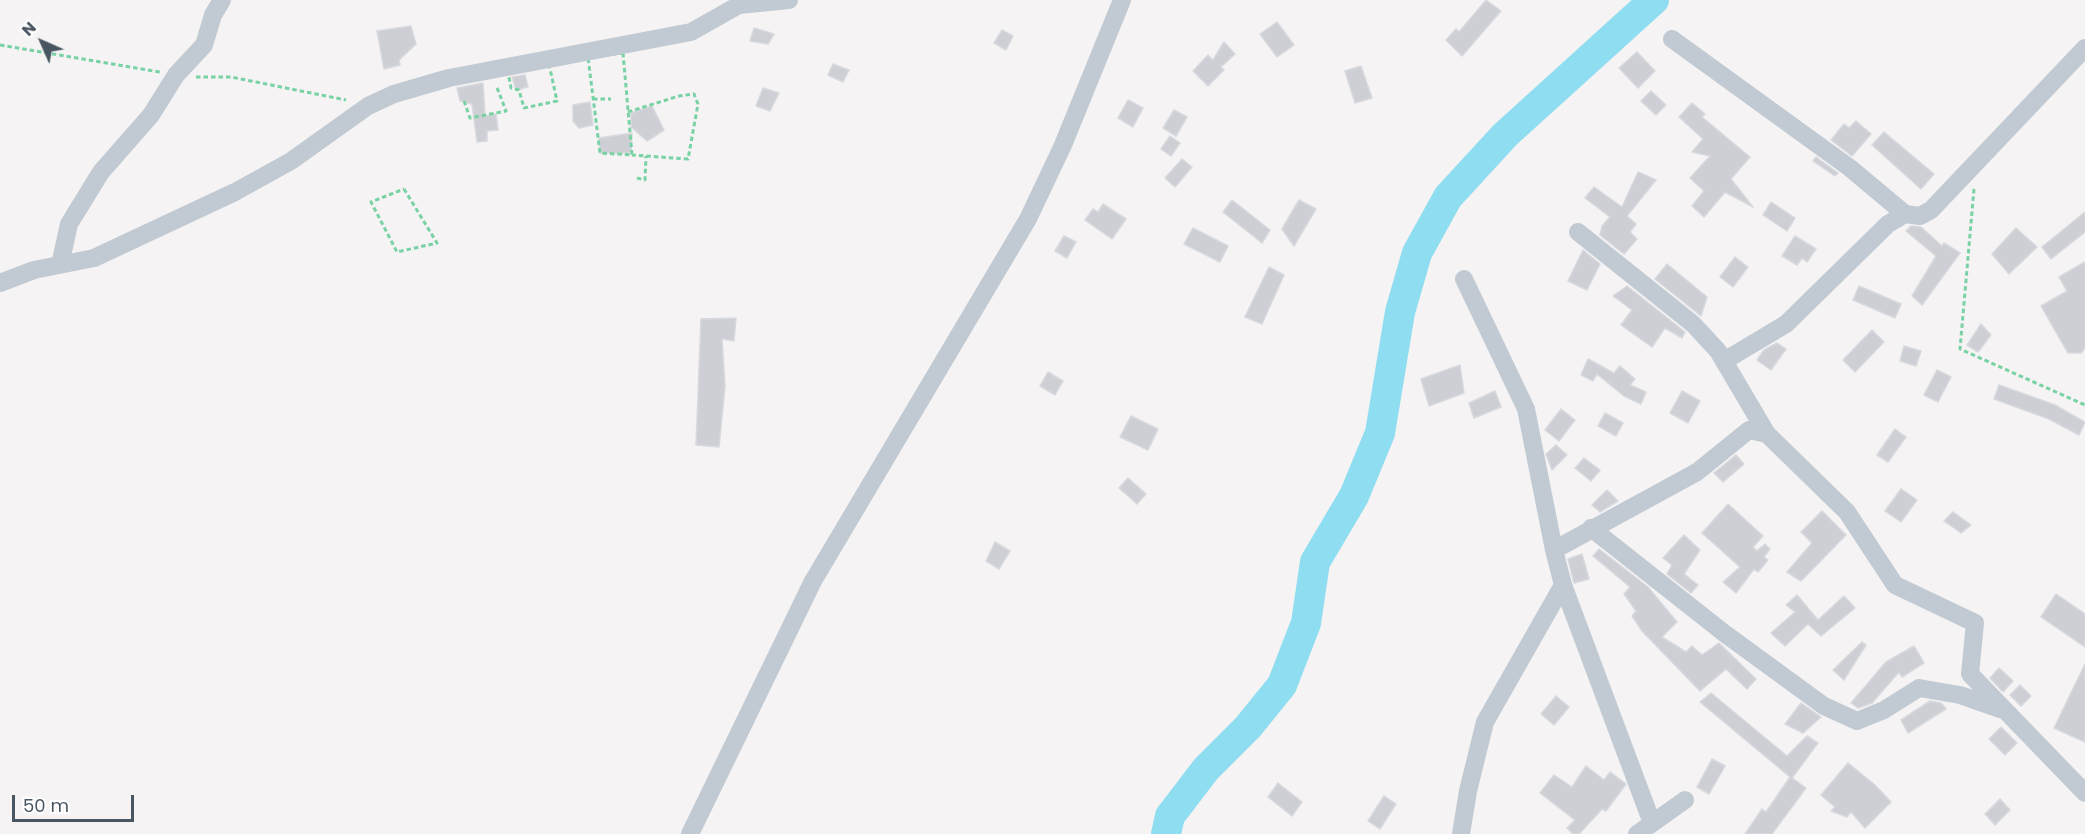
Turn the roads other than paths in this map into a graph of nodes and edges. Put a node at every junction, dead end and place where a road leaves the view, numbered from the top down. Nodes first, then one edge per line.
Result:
1 (222, 0) edge
2 (789, 0) edge
3 (1122, 0) edge
4 (1672, 39) dead end
5 (2085, 48) edge
6 (1905, 214) junction
7 (1578, 232) dead end
8 (60, 265) junction
9 (1464, 279) dead end
10 (0, 283) edge
11 (1724, 361) junction
12 (1767, 434) junction
13 (1591, 528) junction
14 (1554, 550) junction
15 (1563, 585) junction
16 (2005, 710) junction
17 (2085, 794) edge
18 (1685, 800) dead end
19 (1653, 823) junction
20 (690, 834) edge
21 (1461, 834) edge
22 (1637, 834) edge

1 - 8 street
2 - 8 street
3 - 20 street
4 - 6 street
5 - 6 street
6 - 11 street
7 - 11 street
8 - 10 street
9 - 14 street
11 - 12 street
12 - 13 street
12 - 16 street
13 - 14 street
13 - 16 street
14 - 15 street
15 - 19 street
15 - 21 street
16 - 17 street
18 - 19 street
19 - 22 street

